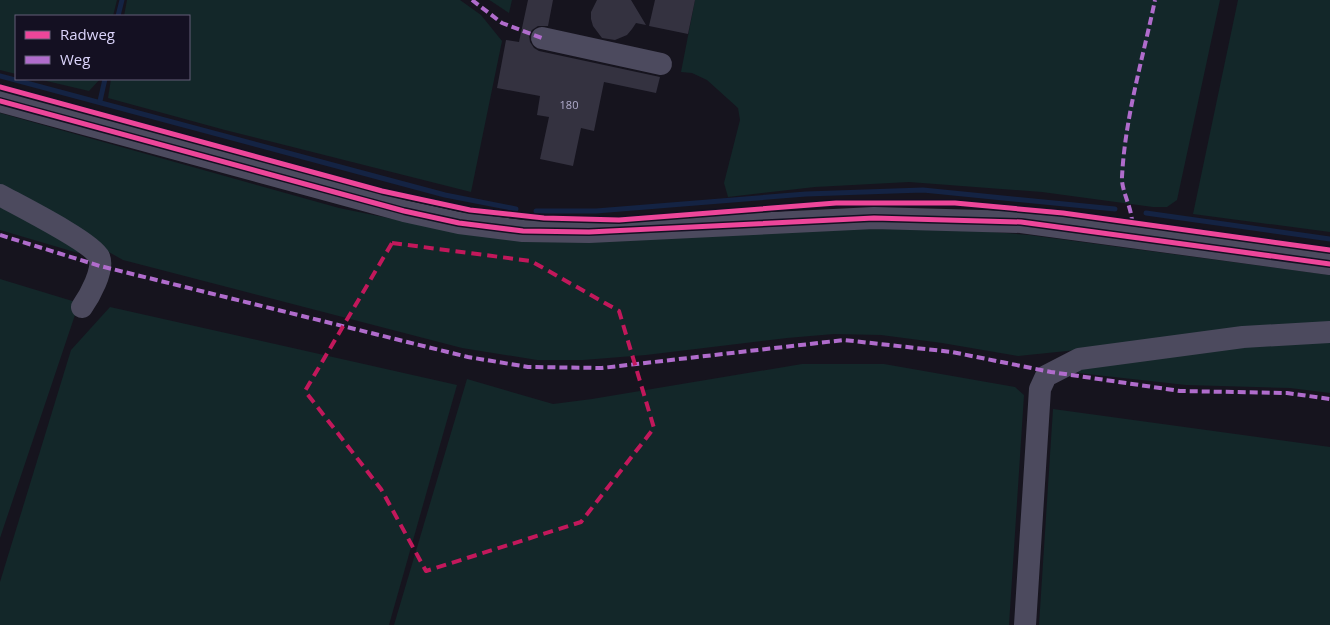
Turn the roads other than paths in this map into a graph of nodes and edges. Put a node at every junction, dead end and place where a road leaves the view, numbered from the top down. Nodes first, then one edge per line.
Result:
1 (542, 38) dead end
2 (661, 64) dead end
3 (0, 101) edge
4 (0, 195) edge
5 (1330, 264) edge
6 (82, 306) dead end
7 (1330, 332) edge
8 (1025, 625) edge

1 - 2 street
3 - 5 street
4 - 6 street
7 - 8 street

